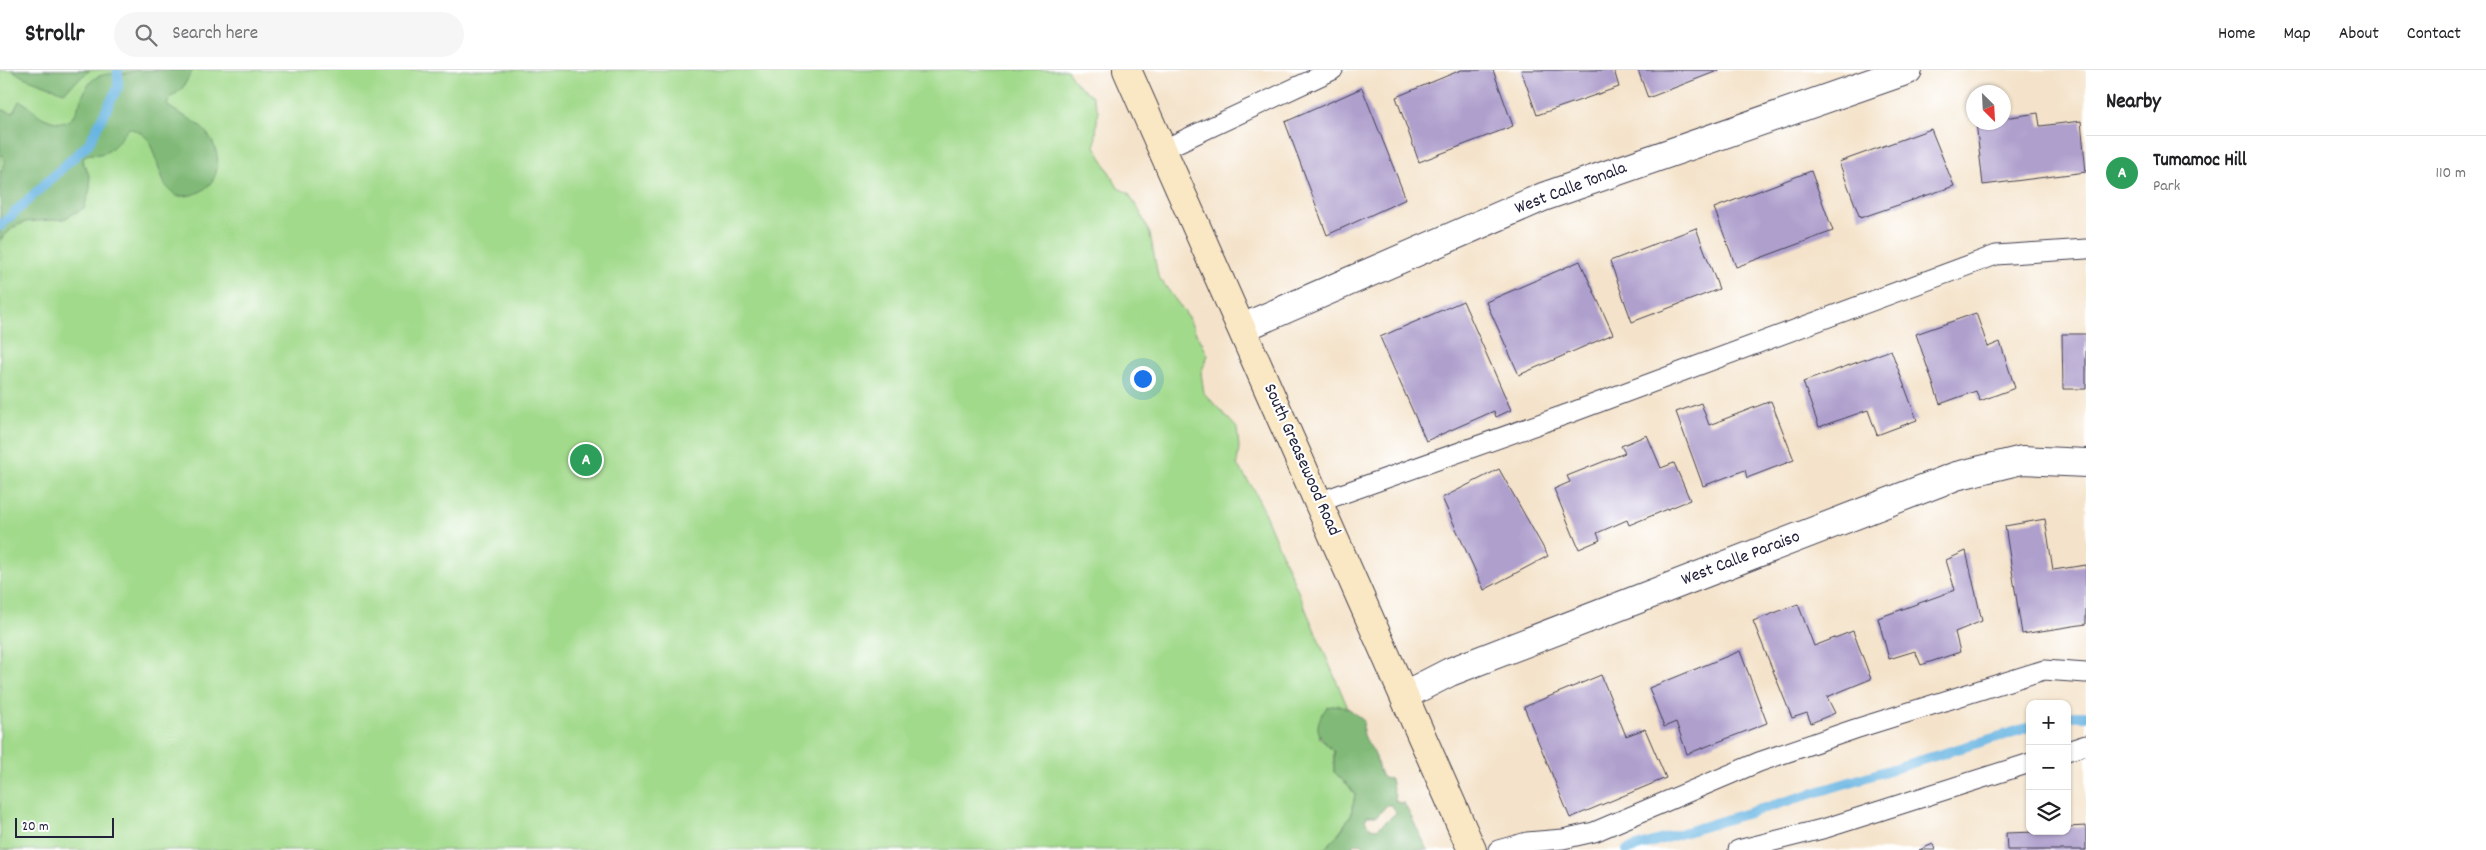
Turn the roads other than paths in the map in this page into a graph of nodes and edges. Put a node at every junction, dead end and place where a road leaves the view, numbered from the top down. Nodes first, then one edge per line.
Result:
1 (1127, 70) edge
2 (1333, 70) edge
3 (1908, 70) edge
4 (1162, 150) junction
5 (2086, 249) edge
6 (1242, 328) junction
7 (2086, 463) edge
8 (1319, 502) junction
9 (2086, 673) edge
10 (1405, 695) junction
11 (2086, 745) edge
12 (2071, 750) edge
13 (2026, 764) edge
14 (1472, 850) edge
15 (1498, 850) edge
16 (1738, 850) edge

1 - 4 main road, South Greasewood Road
2 - 4 lane
3 - 6 street, West Calle Tonala
4 - 6 main road, South Greasewood Road
5 - 8 lane
6 - 8 main road, South Greasewood Road
7 - 10 street, West Calle Paraiso
8 - 10 main road, South Greasewood Road
9 - 15 lane
10 - 14 main road, South Greasewood Road
11 - 12 lane
13 - 16 lane

